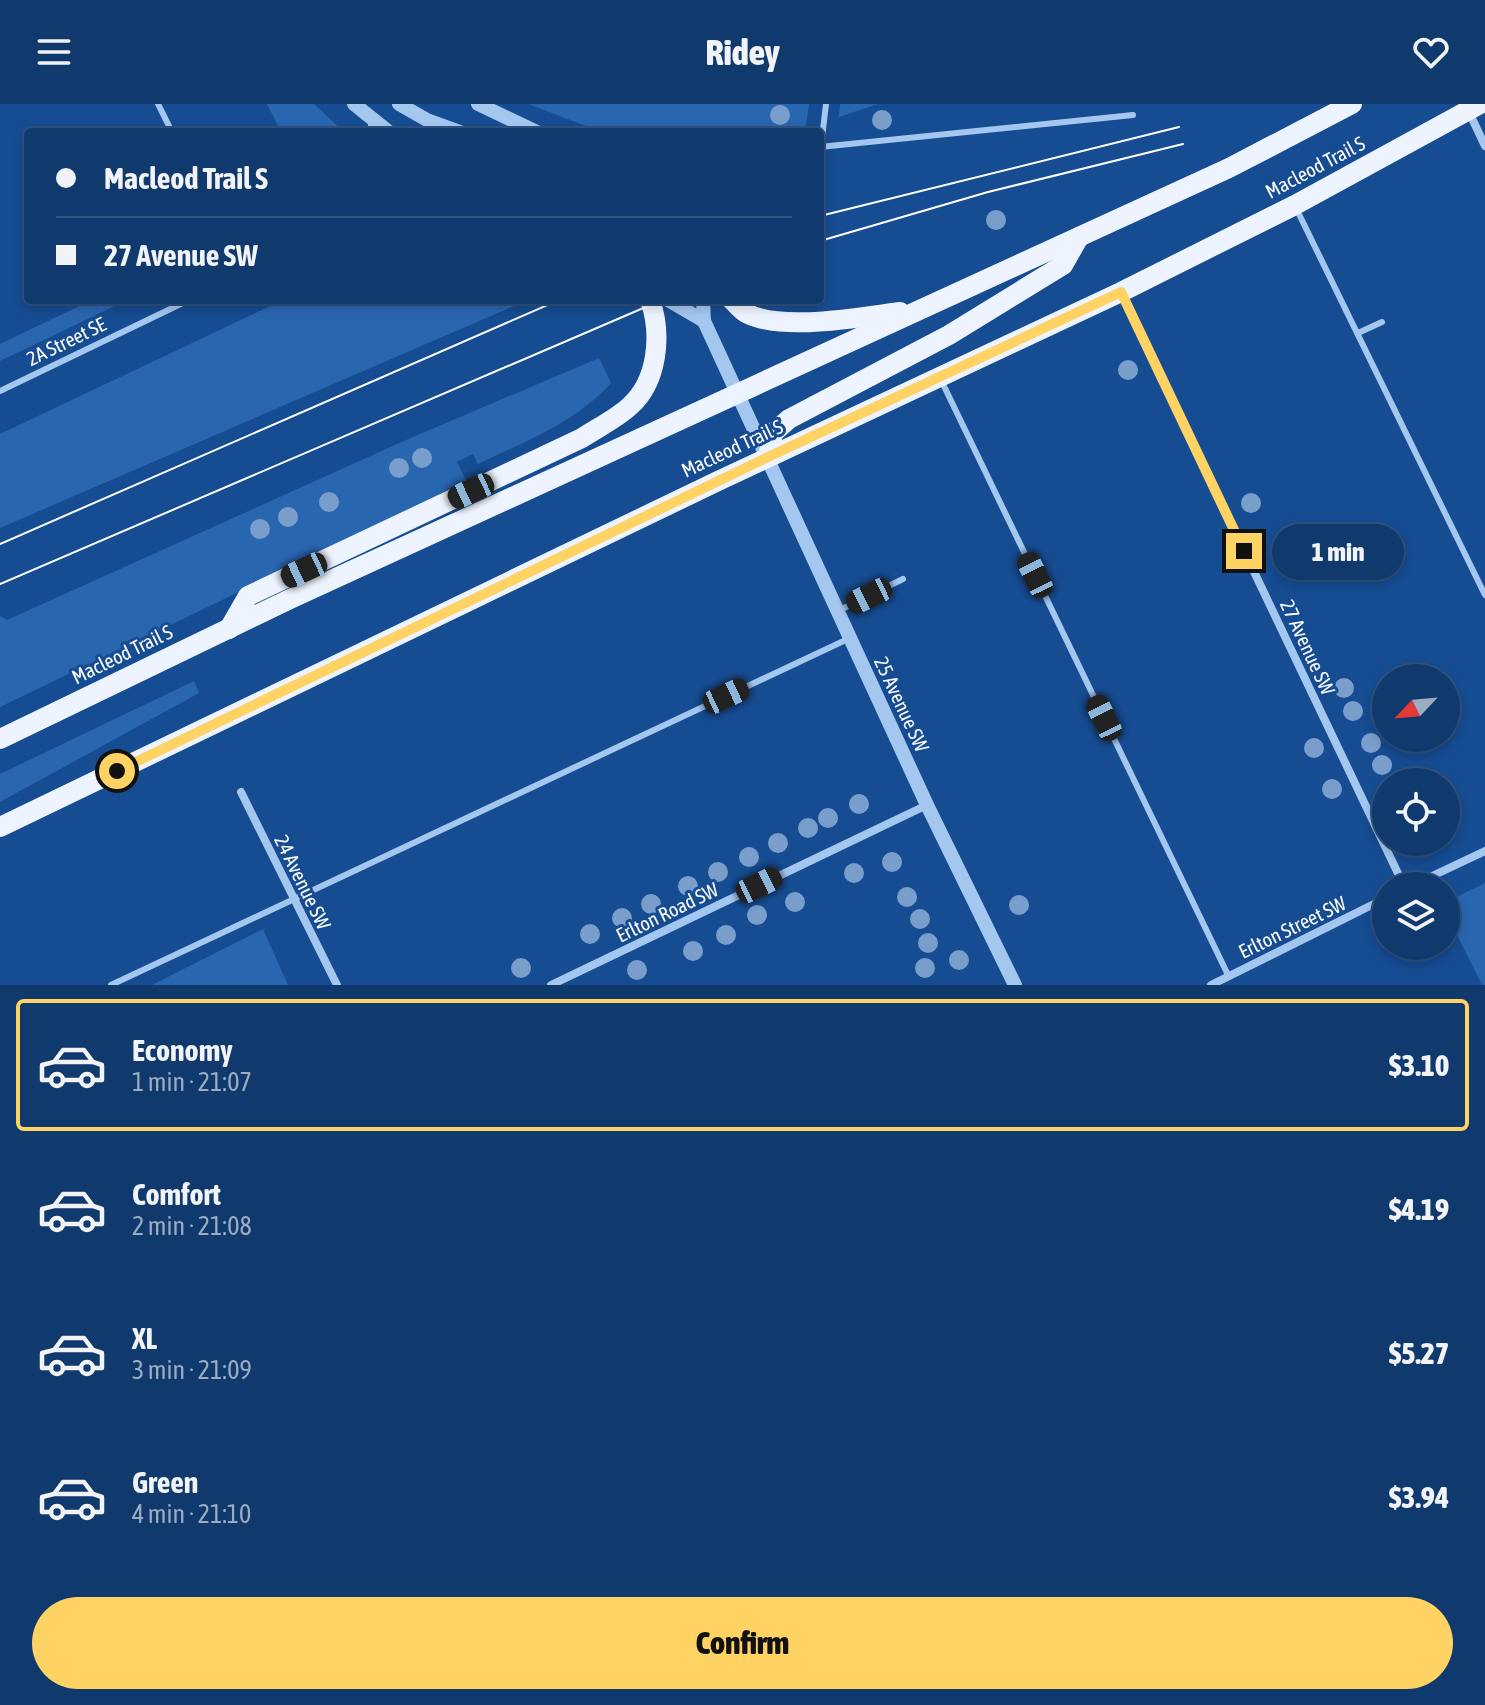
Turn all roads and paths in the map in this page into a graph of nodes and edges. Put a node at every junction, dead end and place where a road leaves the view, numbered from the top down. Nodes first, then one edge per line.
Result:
1 (158, 104) edge
2 (354, 104) edge
3 (399, 104) edge
4 (478, 104) edge
5 (826, 104) edge
6 (1352, 104) edge
7 (1474, 108) edge
8 (1133, 115) dead end
9 (371, 125) edge
10 (170, 128) edge
11 (449, 128) edge
12 (529, 128) edge
13 (823, 128) edge
14 (1485, 146) edge
15 (824, 147) edge
16 (1295, 205) junction
17 (1079, 237) junction
18 (1121, 292) junction
19 (181, 304) edge
20 (651, 304) edge
21 (675, 304) edge
22 (703, 304) edge
23 (736, 304) edge
24 (919, 310) junction
25 (704, 321) junction
26 (1382, 322) dead end
27 (1358, 333) junction
28 (940, 378) junction
29 (0, 391) edge
30 (740, 394) junction
31 (768, 457) junction
32 (903, 579) dead end
33 (1485, 595) edge
34 (838, 611) junction
35 (229, 629) junction
36 (850, 638) junction
37 (0, 739) edge
38 (241, 792) dead end
39 (927, 805) junction
40 (0, 827) edge
41 (1485, 851) edge
42 (1397, 872) edge
43 (1441, 872) edge
44 (294, 899) junction
45 (1372, 905) edge
46 (1229, 977) junction
47 (111, 985) edge
48 (337, 985) edge
49 (551, 985) edge
50 (1015, 985) edge
51 (1211, 985) edge

1 - 10 lane
2 - 9 street
3 - 11 street
4 - 12 street
5 - 13 lane
6 - 17 main road, Macleod Trail S
7 - 14 street
7 - 16 main road, Macleod Trail S
8 - 15 lane
16 - 18 main road, Macleod Trail S
16 - 27 lane
17 - 24 main road, Macleod Trail S
17 - 31 main road
18 - 28 main road, Macleod Trail S
18 - 42 street, 27 Avenue SW
19 - 29 lane, 2A Street SE
20 - 35 main road
21 - 25 street
22 - 25 street
23 - 24 main road
24 - 30 main road, Macleod Trail S
25 - 30 street, 25 Avenue SW
26 - 27 lane
27 - 33 lane
28 - 31 main road, Macleod Trail S
28 - 46 lane
30 - 31 street, 25 Avenue SW
30 - 35 main road, Macleod Trail S
31 - 34 street, 25 Avenue SW
31 - 40 main road, Macleod Trail S
32 - 34 lane
34 - 36 street, 25 Avenue SW
35 - 37 main road, Macleod Trail S
36 - 39 street, 25 Avenue SW
36 - 44 lane
38 - 44 street, 24 Avenue SW
39 - 49 street, Erlton Road SW
39 - 50 street, 25 Avenue SW
41 - 43 street
44 - 47 lane
44 - 48 street, 24 Avenue SW
45 - 46 street, Erlton Street SW
46 - 51 street, Erlton Street SW

